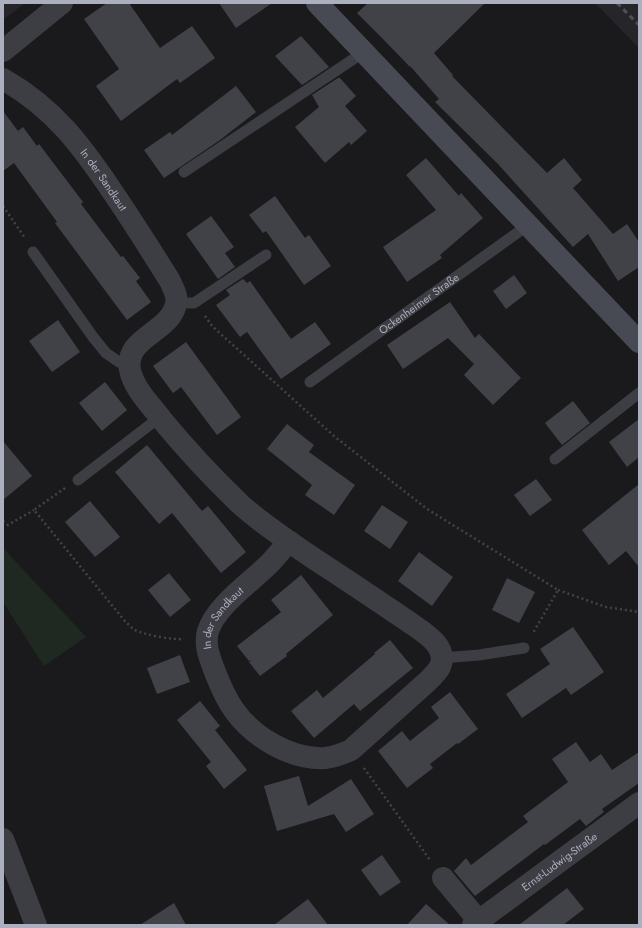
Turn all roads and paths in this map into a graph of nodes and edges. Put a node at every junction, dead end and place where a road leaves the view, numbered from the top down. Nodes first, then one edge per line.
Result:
1 (62, 3) edge
2 (317, 3) edge
3 (3, 51) edge
4 (364, 52) junction
5 (3, 79) edge
6 (184, 172) dead end
7 (3, 206) edge
8 (528, 225) junction
9 (33, 252) joint
10 (266, 255) dead end
11 (185, 303) junction
12 (639, 342) edge
13 (129, 365) junction
14 (310, 382) dead end
15 (639, 393) edge
16 (160, 417) junction
17 (555, 459) dead end
18 (78, 480) joint
19 (34, 510) junction
20 (3, 521) edge
21 (289, 541) junction
22 (558, 590) junction
23 (639, 612) edge
24 (207, 638) junction
25 (524, 648) joint
26 (442, 658) junction
27 (351, 750) junction
28 (639, 803) edge
29 (3, 839) edge
30 (443, 878) joint
31 (476, 923) edge
32 (36, 925) edge

1 - 3 street
2 - 4 main road
4 - 6 lane
4 - 8 main road
5 - 11 street, In der Sandkaut
7 - 9 path
8 - 12 main road
8 - 14 lane, Ockenheimer Straße
9 - 13 lane
10 - 11 lane
11 - 13 street
11 - 22 path
13 - 16 street
15 - 17 lane
16 - 18 lane
16 - 21 street
18 - 19 path
19 - 20 path
19 - 24 path
21 - 24 street, In der Sandkaut
21 - 26 street
22 - 23 path
22 - 25 path
24 - 27 street, In der Sandkaut
25 - 26 lane
26 - 27 street, In der Sandkaut
27 - 30 path
28 - 31 street, Ernst-Ludwig-Straße
29 - 32 street
30 - 31 street, Ernst-Ludwig-Straße

